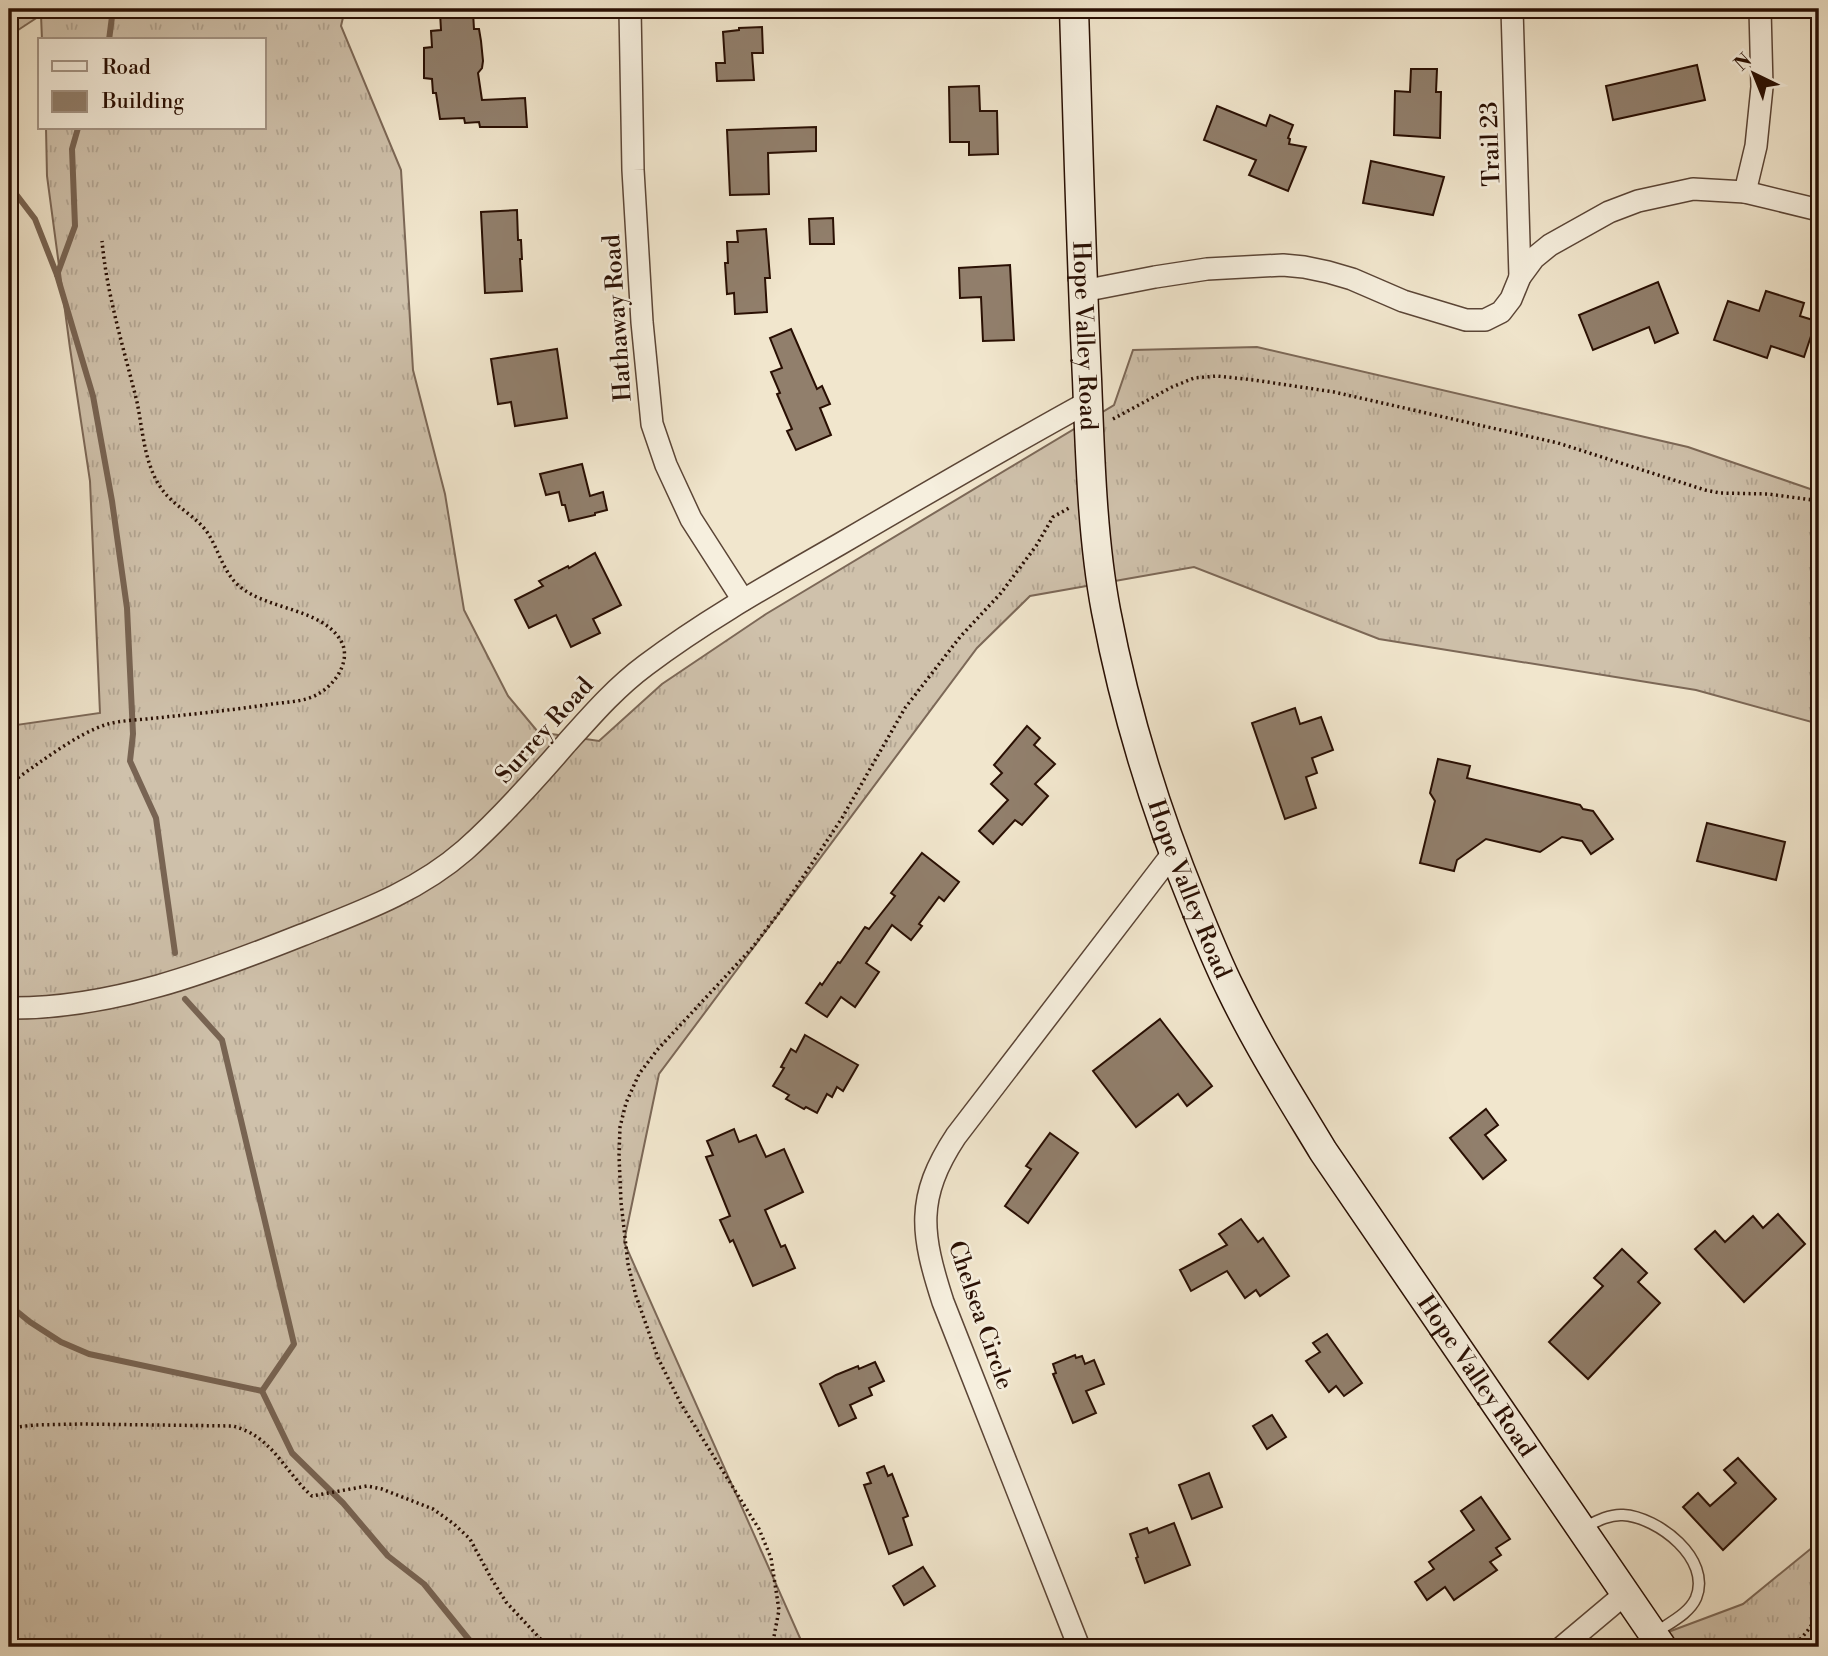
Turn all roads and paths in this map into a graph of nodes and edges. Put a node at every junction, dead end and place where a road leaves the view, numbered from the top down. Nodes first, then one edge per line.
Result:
1 (630, 9) edge
2 (1074, 9) edge
3 (1512, 9) edge
4 (1760, 9) edge
5 (1745, 192) junction
6 (1819, 210) edge
7 (102, 241) dead end
8 (1520, 277) junction
9 (1083, 291) junction
10 (1098, 412) junction
11 (1819, 501) edge
12 (1071, 507) dead end
13 (743, 600) junction
14 (9, 784) edge
15 (1173, 853) junction
16 (9, 1008) edge
17 (9, 1428) edge
18 (1580, 1529) junction
19 (1625, 1594) junction
20 (1819, 1611) edge
21 (1658, 1641) edge
22 (548, 1647) edge
23 (772, 1647) edge
24 (1079, 1647) edge
25 (1562, 1647) edge
26 (1792, 1647) edge

1 - 13 street, Hathaway Road
2 - 9 main road, Hope Valley Road
3 - 8 street, Trail 23
4 - 5 street
5 - 6 street
5 - 8 street
7 - 14 path
8 - 9 street
9 - 10 main road, Hope Valley Road
10 - 11 path
10 - 13 street, Surrey Road
10 - 15 main road, Hope Valley Road
12 - 23 path
13 - 16 street, Surrey Road
15 - 18 main road, Hope Valley Road
15 - 24 street, Chelsea Circle
17 - 22 path
18 - 19 main road, Hope Valley Road
18 - 21 lane
19 - 21 main road, Hope Valley Road
19 - 25 street
20 - 26 path

